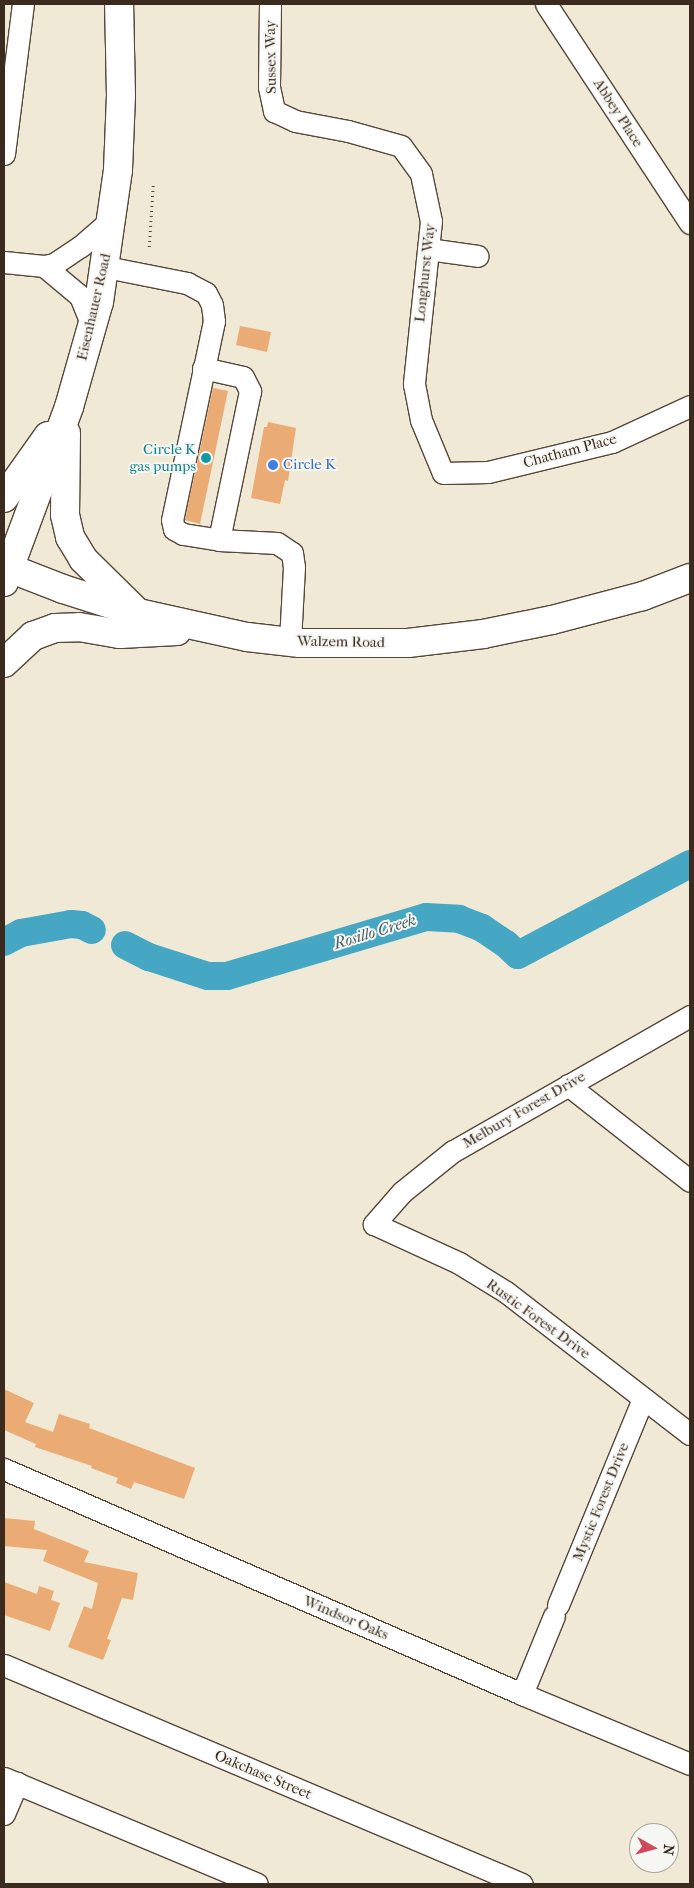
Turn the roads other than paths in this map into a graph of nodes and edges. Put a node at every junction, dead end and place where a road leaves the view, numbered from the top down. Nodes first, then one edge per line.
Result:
1 (23, 4) edge
2 (119, 4) edge
3 (270, 4) edge
4 (546, 4) edge
5 (268, 116) joint
6 (4, 154) edge
7 (112, 219) junction
8 (690, 223) edge
9 (428, 249) junction
10 (478, 256) dead end
11 (4, 262) edge
12 (44, 266) junction
13 (106, 267) junction
14 (92, 326) junction
15 (203, 368) junction
16 (690, 406) edge
17 (69, 407) junction
18 (443, 474) joint
19 (4, 498) edge
20 (218, 540) junction
21 (5, 572) edge
22 (690, 578) edge
23 (138, 613) junction
24 (213, 629) junction
25 (290, 642) junction
26 (4, 663) edge
27 (690, 1016) edge
28 (568, 1085) junction
29 (690, 1181) edge
30 (374, 1224) joint
31 (643, 1399) junction
32 (690, 1434) edge
33 (4, 1469) edge
34 (4, 1665) edge
35 (522, 1694) junction
36 (690, 1764) edge
37 (10, 1780) edge
38 (4, 1814) edge
39 (257, 1884) edge
40 (522, 1884) edge

1 - 6 street
2 - 7 main road, Eisenhauer Road
3 - 5 street, Sussex Way
4 - 8 street, Abbey Place
5 - 9 street, Longhurst Way
7 - 12 street
7 - 13 main road, Eisenhauer Road
9 - 10 street
9 - 18 street, Longhurst Way
11 - 12 street
12 - 14 street
13 - 14 main road, Eisenhauer Road
13 - 15 street
14 - 17 main road, Eisenhauer Road
15 - 20 street
15 - 20 street
16 - 18 street, Chatham Place
17 - 19 main road
17 - 21 main road, Eisenhauer Road
17 - 23 main road
20 - 25 street
21 - 23 main road, Walzem Road
22 - 25 main road, Walzem Road
23 - 24 main road, Walzem Road
24 - 25 main road, Walzem Road
24 - 26 main road
27 - 28 street, Melbury Forest Drive
28 - 29 street
28 - 30 street, Melbury Forest Drive
30 - 31 street, Rustic Forest Drive
31 - 32 street, Rustic Forest Drive
31 - 35 street, Mystic Forest Drive
33 - 35 street, Windsor Oaks
34 - 40 street, Oakchase Street
35 - 36 street, Windsor Oaks
37 - 38 street
37 - 39 street

